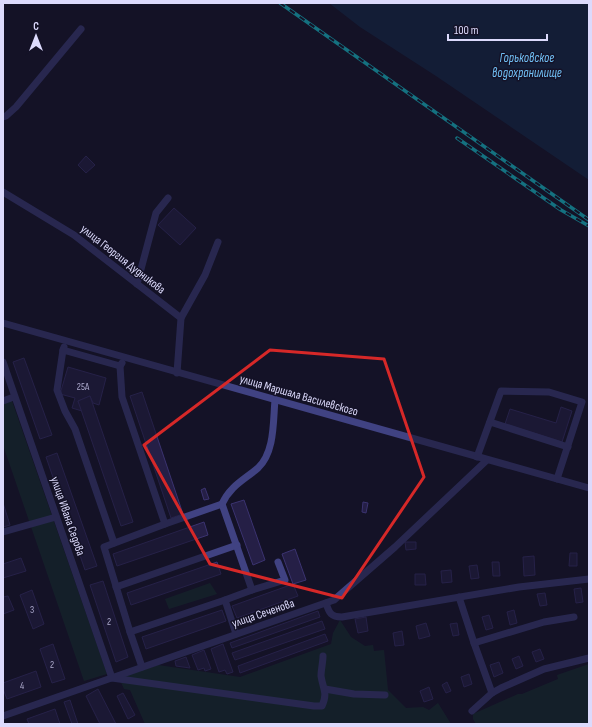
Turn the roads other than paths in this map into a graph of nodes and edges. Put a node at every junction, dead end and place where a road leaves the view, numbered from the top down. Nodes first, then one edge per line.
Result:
1 (80, 29) dead end
2 (3, 117) edge
3 (3, 192) edge
4 (168, 198) dead end
5 (218, 242) dead end
6 (137, 284) junction
7 (181, 318) junction
8 (3, 323) edge
9 (66, 341) junction
10 (63, 350) junction
11 (125, 358) junction
12 (3, 362) edge
13 (120, 366) junction
14 (177, 372) junction
15 (11, 398) dead end
16 (276, 400) junction
17 (3, 401) edge
18 (490, 422) junction
19 (568, 447) junction
20 (477, 457) junction
21 (487, 460) junction
22 (557, 479) junction
23 (589, 488) edge
24 (222, 504) junction
25 (56, 516) junction
26 (165, 524) junction
27 (3, 532) edge
28 (114, 543) junction
29 (237, 545) junction
30 (278, 562) dead end
31 (589, 579) edge
32 (116, 587) junction
33 (252, 590) junction
34 (459, 597) junction
35 (225, 600) junction
36 (326, 603) junction
37 (574, 617) dead end
38 (130, 632) junction
39 (236, 634) junction
40 (474, 643) junction
41 (324, 656) dead end
42 (589, 658) edge
43 (142, 667) junction
44 (112, 678) junction
45 (325, 689) junction
46 (492, 693) junction
47 (385, 695) dead end
48 (472, 711) dead end
49 (3, 716) edge

1 - 2 street
3 - 6 street, улица Георгия Дудникова
4 - 6 street
5 - 7 street
6 - 7 street, улица Георгия Дудникова
7 - 14 street
8 - 9 street, улица Маршала Василевского
9 - 10 street
9 - 11 street, улица Маршала Василевского
10 - 13 street
10 - 28 street
11 - 13 street
11 - 14 street, улица Маршала Василевского
12 - 25 street, улица Ивана Седова
13 - 26 street
14 - 16 street, улица Маршала Василевского
15 - 17 street
16 - 20 street, улица Маршала Василевского
16 - 24 street
18 - 19 street
18 - 19 street
18 - 20 street
19 - 22 street
20 - 21 street, улица Маршала Василевского
21 - 22 street, улица Маршала Василевского
21 - 36 street, улица Сеченова
22 - 23 street, улица Маршала Василевского
24 - 26 street
24 - 29 street
25 - 27 street
25 - 44 street, улица Ивана Седова
26 - 28 street
28 - 32 street
29 - 32 street
29 - 33 street
30 - 33 street
31 - 34 street
32 - 38 street
33 - 35 street
34 - 36 street
34 - 40 street
35 - 38 street
35 - 39 street
36 - 39 street, улица Сеченова
37 - 40 street
38 - 43 street
39 - 43 street, улица Сеченова
40 - 46 street
41 - 45 street
42 - 46 street
43 - 44 street, улица Сеченова
44 - 45 street
44 - 49 street, улица Сеченова
45 - 47 street
46 - 48 street

